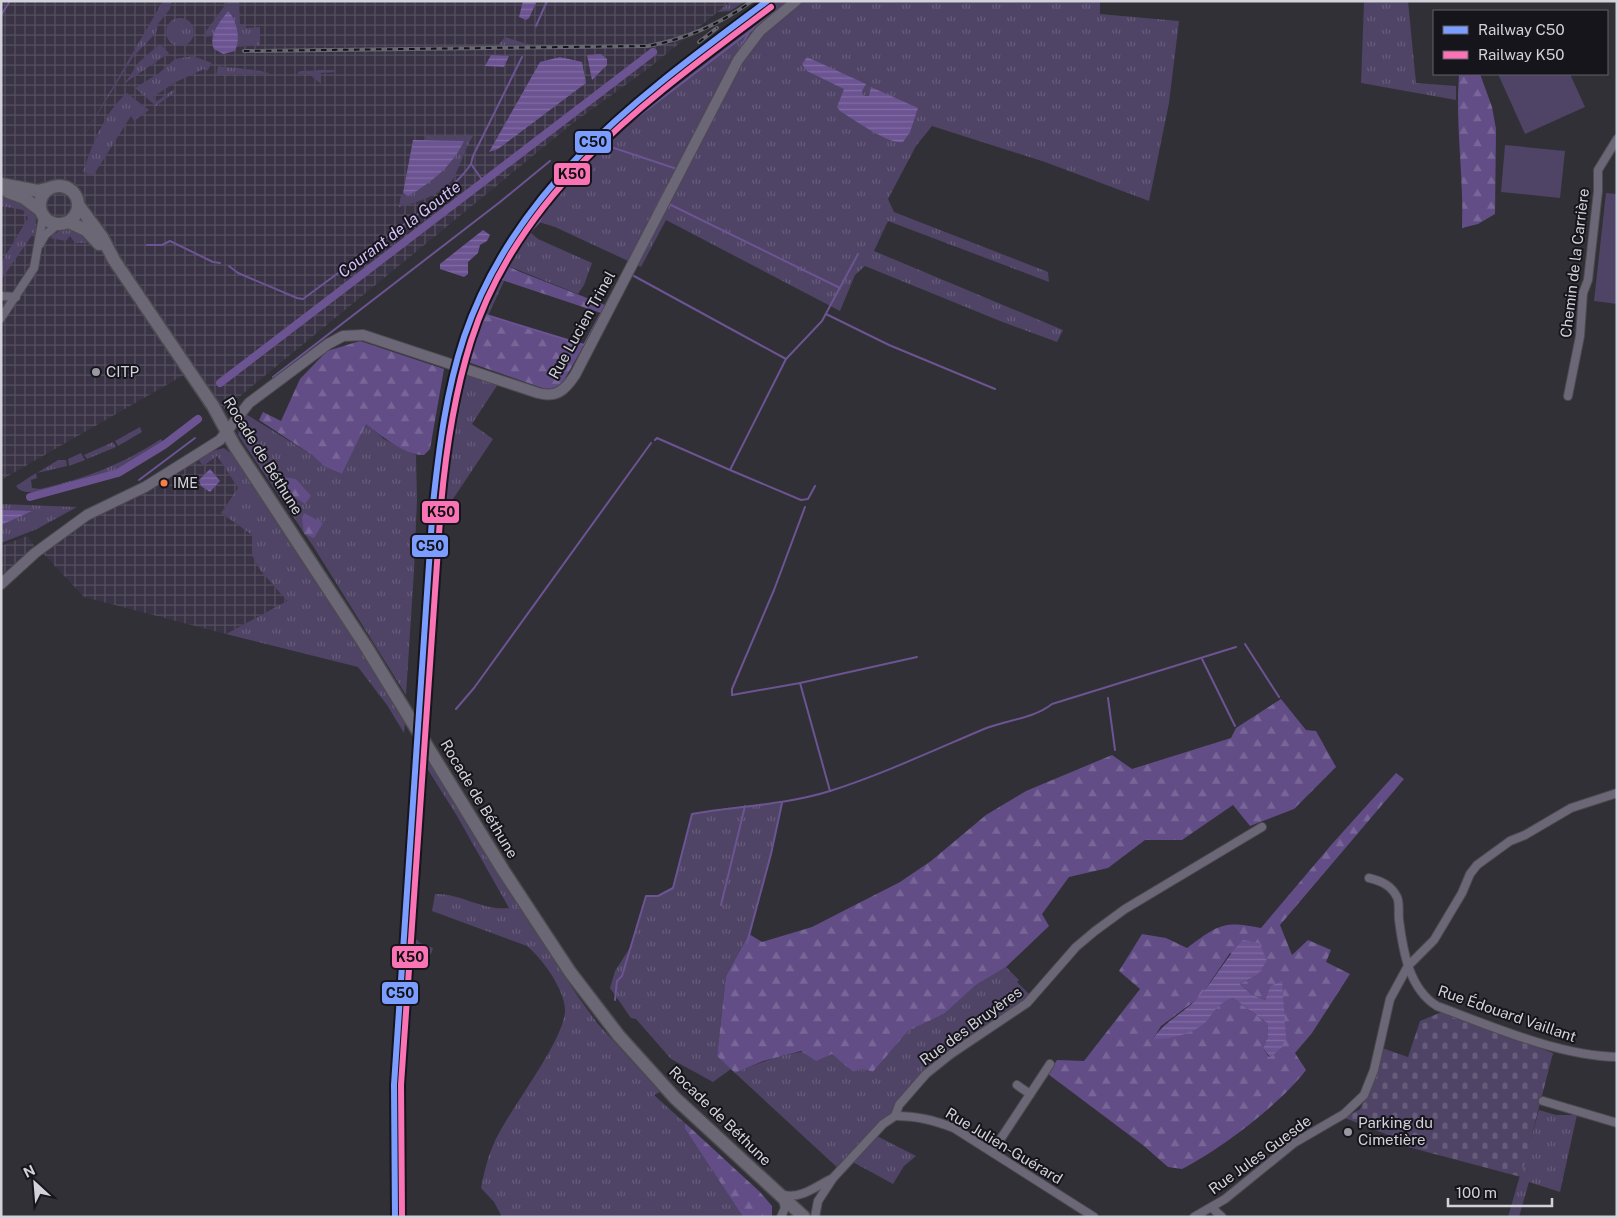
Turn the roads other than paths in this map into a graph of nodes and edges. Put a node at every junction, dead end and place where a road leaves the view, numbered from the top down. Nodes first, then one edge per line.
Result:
1 (796, 1) edge
2 (1617, 139) edge
3 (1, 184) edge
4 (50, 188) junction
5 (1, 190) edge
6 (79, 206) junction
7 (41, 213) junction
8 (63, 224) junction
9 (38, 248) junction
10 (114, 260) junction
11 (1, 296) edge
12 (16, 297) junction
13 (1, 318) edge
14 (1568, 396) dead end
15 (226, 430) junction
16 (1, 584) edge
17 (1617, 793) edge
18 (1262, 827) dead end
19 (1369, 878) dead end
20 (1408, 966) junction
21 (1617, 1057) edge
22 (1050, 1064) dead end
23 (1017, 1085) dead end
24 (1030, 1094) junction
25 (1543, 1101) dead end
26 (895, 1116) junction
27 (1617, 1123) edge
28 (992, 1152) junction
29 (833, 1178) junction
30 (780, 1194) junction
31 (1212, 1208) junction
32 (781, 1217) edge
33 (804, 1217) edge
34 (811, 1217) edge
35 (815, 1217) edge
36 (1094, 1217) edge
37 (1194, 1217) edge
38 (1222, 1217) edge

1 - 15 street, Rue Lucien Trinel
2 - 14 street, Chemin de la Carrière
3 - 4 main road
4 - 6 main road
4 - 7 main road
5 - 7 main road
6 - 8 main road
6 - 10 main road
7 - 8 main road
7 - 9 street
8 - 9 street
8 - 10 main road
9 - 12 street
10 - 15 main road, Rocade de Béthune
11 - 12 street
12 - 13 street
15 - 16 street
15 - 30 main road, Rocade de Béthune
17 - 20 street, Rue Jules Guesde
18 - 26 street, Rue des Bruyères
19 - 20 street, Rue Édouard Vaillant
20 - 21 street, Rue Édouard Vaillant
20 - 31 street, Rue Jules Guesde
22 - 24 street
23 - 24 street
24 - 28 street
25 - 27 street
26 - 28 street, Rue Julien-Guérard
26 - 29 street, Rue des Bruyères
28 - 36 street, Rue Julien-Guérard
29 - 30 street, Rue des Bruyères
29 - 35 street, Rue des Bruyères
30 - 32 street
30 - 33 main road, Rocade de Béthune
30 - 34 main road
31 - 37 street, Rue Jules Guesde
31 - 38 street

